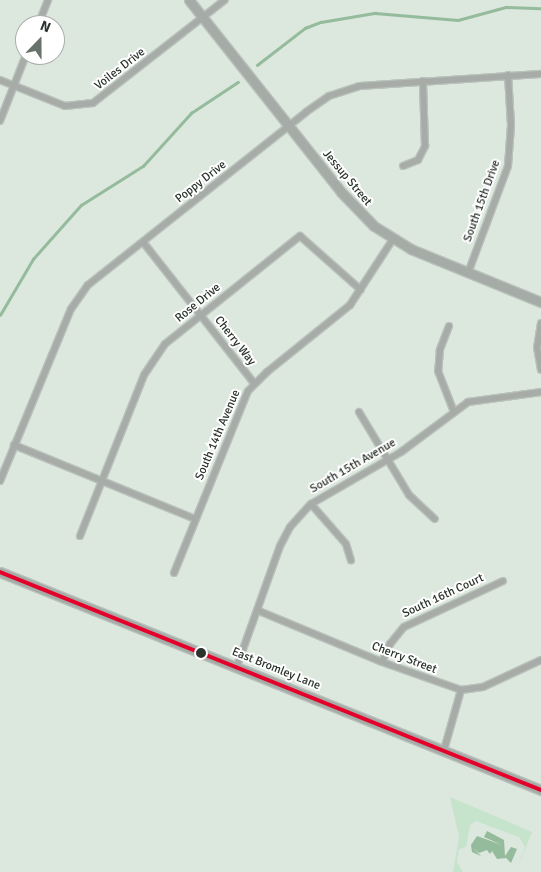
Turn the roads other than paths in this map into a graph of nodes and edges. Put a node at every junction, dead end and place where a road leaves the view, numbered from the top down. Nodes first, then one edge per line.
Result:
1 (48, 0) edge
2 (189, 0) edge
3 (225, 0) edge
4 (42, 15) edge
5 (203, 18) junction
6 (22, 65) edge
7 (541, 74) edge
8 (508, 75) junction
9 (0, 80) edge
10 (422, 81) junction
11 (14, 86) junction
12 (0, 121) edge
13 (290, 126) junction
14 (403, 166) dead end
15 (393, 239) junction
16 (143, 242) junction
17 (468, 273) junction
18 (361, 290) junction
19 (541, 302) edge
20 (201, 315) junction
21 (541, 324) edge
22 (449, 326) dead end
23 (541, 370) edge
24 (254, 383) junction
25 (541, 392) edge
26 (359, 412) dead end
27 (454, 412) junction
28 (14, 445) junction
29 (387, 460) junction
30 (0, 480) edge
31 (102, 482) junction
32 (310, 504) junction
33 (435, 519) dead end
34 (195, 520) junction
35 (80, 536) dead end
36 (351, 560) dead end
37 (0, 572) edge
38 (174, 573) dead end
39 (503, 581) dead end
40 (259, 611) junction
41 (541, 660) edge
42 (382, 662) junction
43 (237, 666) junction
44 (461, 690) junction
45 (444, 750) junction
46 (541, 790) edge

1 - 4 street
2 - 5 main road, Jessup Street
3 - 5 street, Voiles Drive
5 - 11 street, Voiles Drive
5 - 13 main road, Jessup Street
6 - 11 street
7 - 8 street, Poppy Drive
8 - 10 street, Poppy Drive
8 - 17 street, South 15th Drive
9 - 11 street, Voiles Drive
10 - 13 street, Poppy Drive
10 - 14 street
11 - 12 street
13 - 15 main road, Jessup Street
13 - 16 street, Poppy Drive
15 - 17 main road, Jessup Street
15 - 18 street, South 14th Avenue
16 - 20 street, Cherry Way
16 - 28 street, Poppy Drive
17 - 19 main road, Jessup Street
18 - 20 street, Rose Drive
18 - 24 street, South 14th Avenue
20 - 24 street, Cherry Way
20 - 31 street, Rose Drive
21 - 23 street
22 - 27 street
24 - 34 street, South 14th Avenue
25 - 27 street, South 15th Avenue
26 - 29 street
27 - 29 street, South 15th Avenue
28 - 30 street, Poppy Drive
28 - 31 street
29 - 32 street, South 15th Avenue
29 - 33 street
31 - 34 street
31 - 35 street, Rose Drive
32 - 36 street
32 - 40 street, South 15th Avenue
34 - 38 street, South 14th Avenue
37 - 43 main road, East Bromley Lane
39 - 42 street, South 16th Court
40 - 42 street, Cherry Street
40 - 43 street, South 15th Avenue
41 - 44 street, Cherry Street
42 - 44 street, Cherry Street
43 - 45 main road, East Bromley Lane
44 - 45 street
45 - 46 main road, East Bromley Lane

